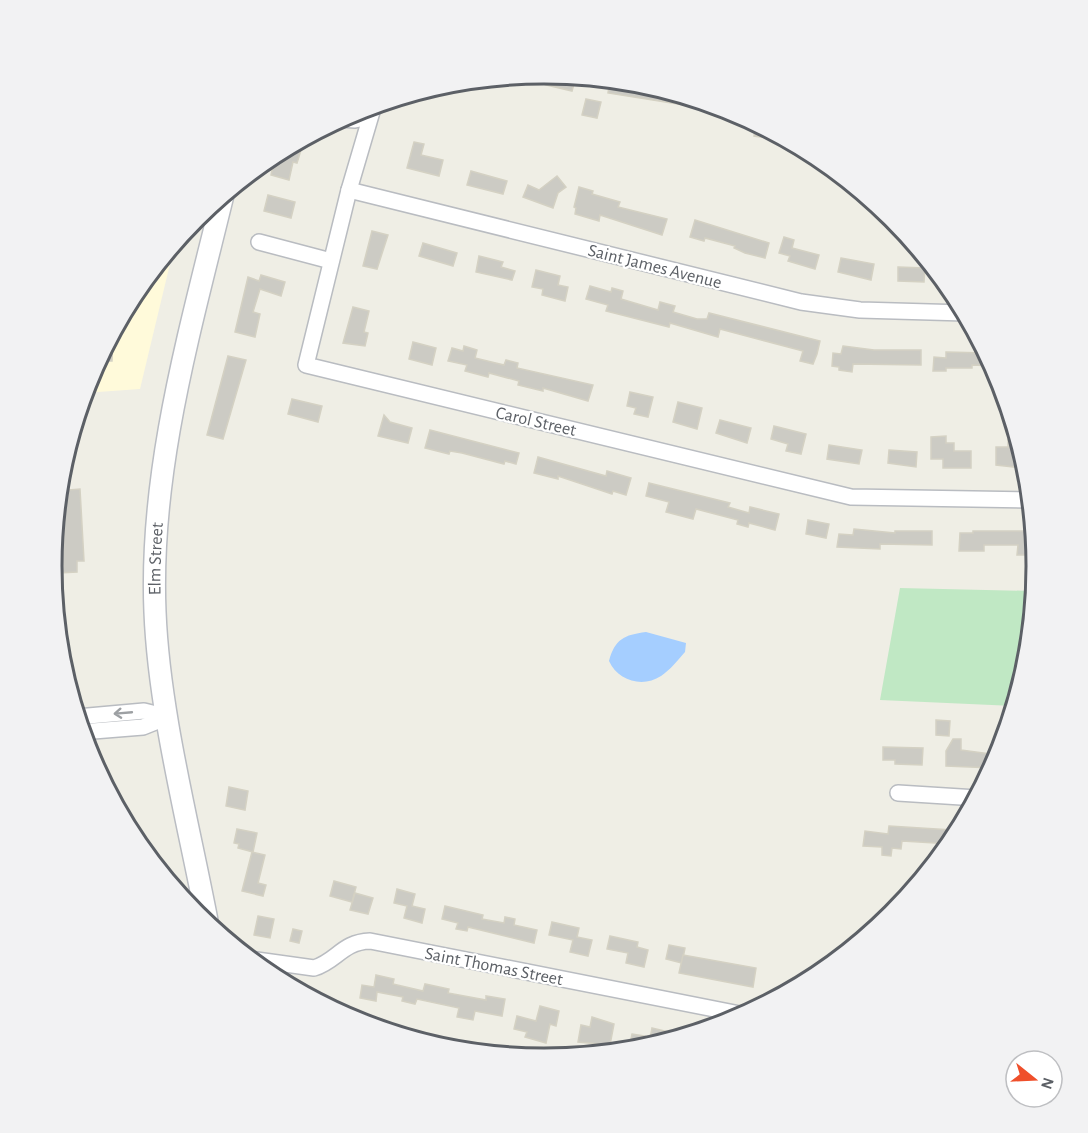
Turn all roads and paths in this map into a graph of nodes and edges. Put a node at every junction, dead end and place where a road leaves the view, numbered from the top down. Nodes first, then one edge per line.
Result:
1 (366, 118) edge
2 (349, 190) junction
3 (220, 210) edge
4 (259, 242) dead end
5 (331, 261) junction
6 (954, 313) edge
7 (1021, 500) edge
8 (85, 716) edge
9 (168, 717) junction
10 (91, 731) edge
11 (898, 793) dead end
12 (968, 797) edge
13 (205, 910) edge
14 (267, 962) edge
15 (730, 1012) edge

1 - 2 street, Carol Street
2 - 5 street, Carol Street
2 - 6 street, Saint James Avenue
3 - 9 main road, Elm Street
4 - 5 street
5 - 7 street, Carol Street
9 -> 8 street
9 - 10 street
9 - 13 main road, Elm Street
11 - 12 street
14 - 15 street, Saint Thomas Street

